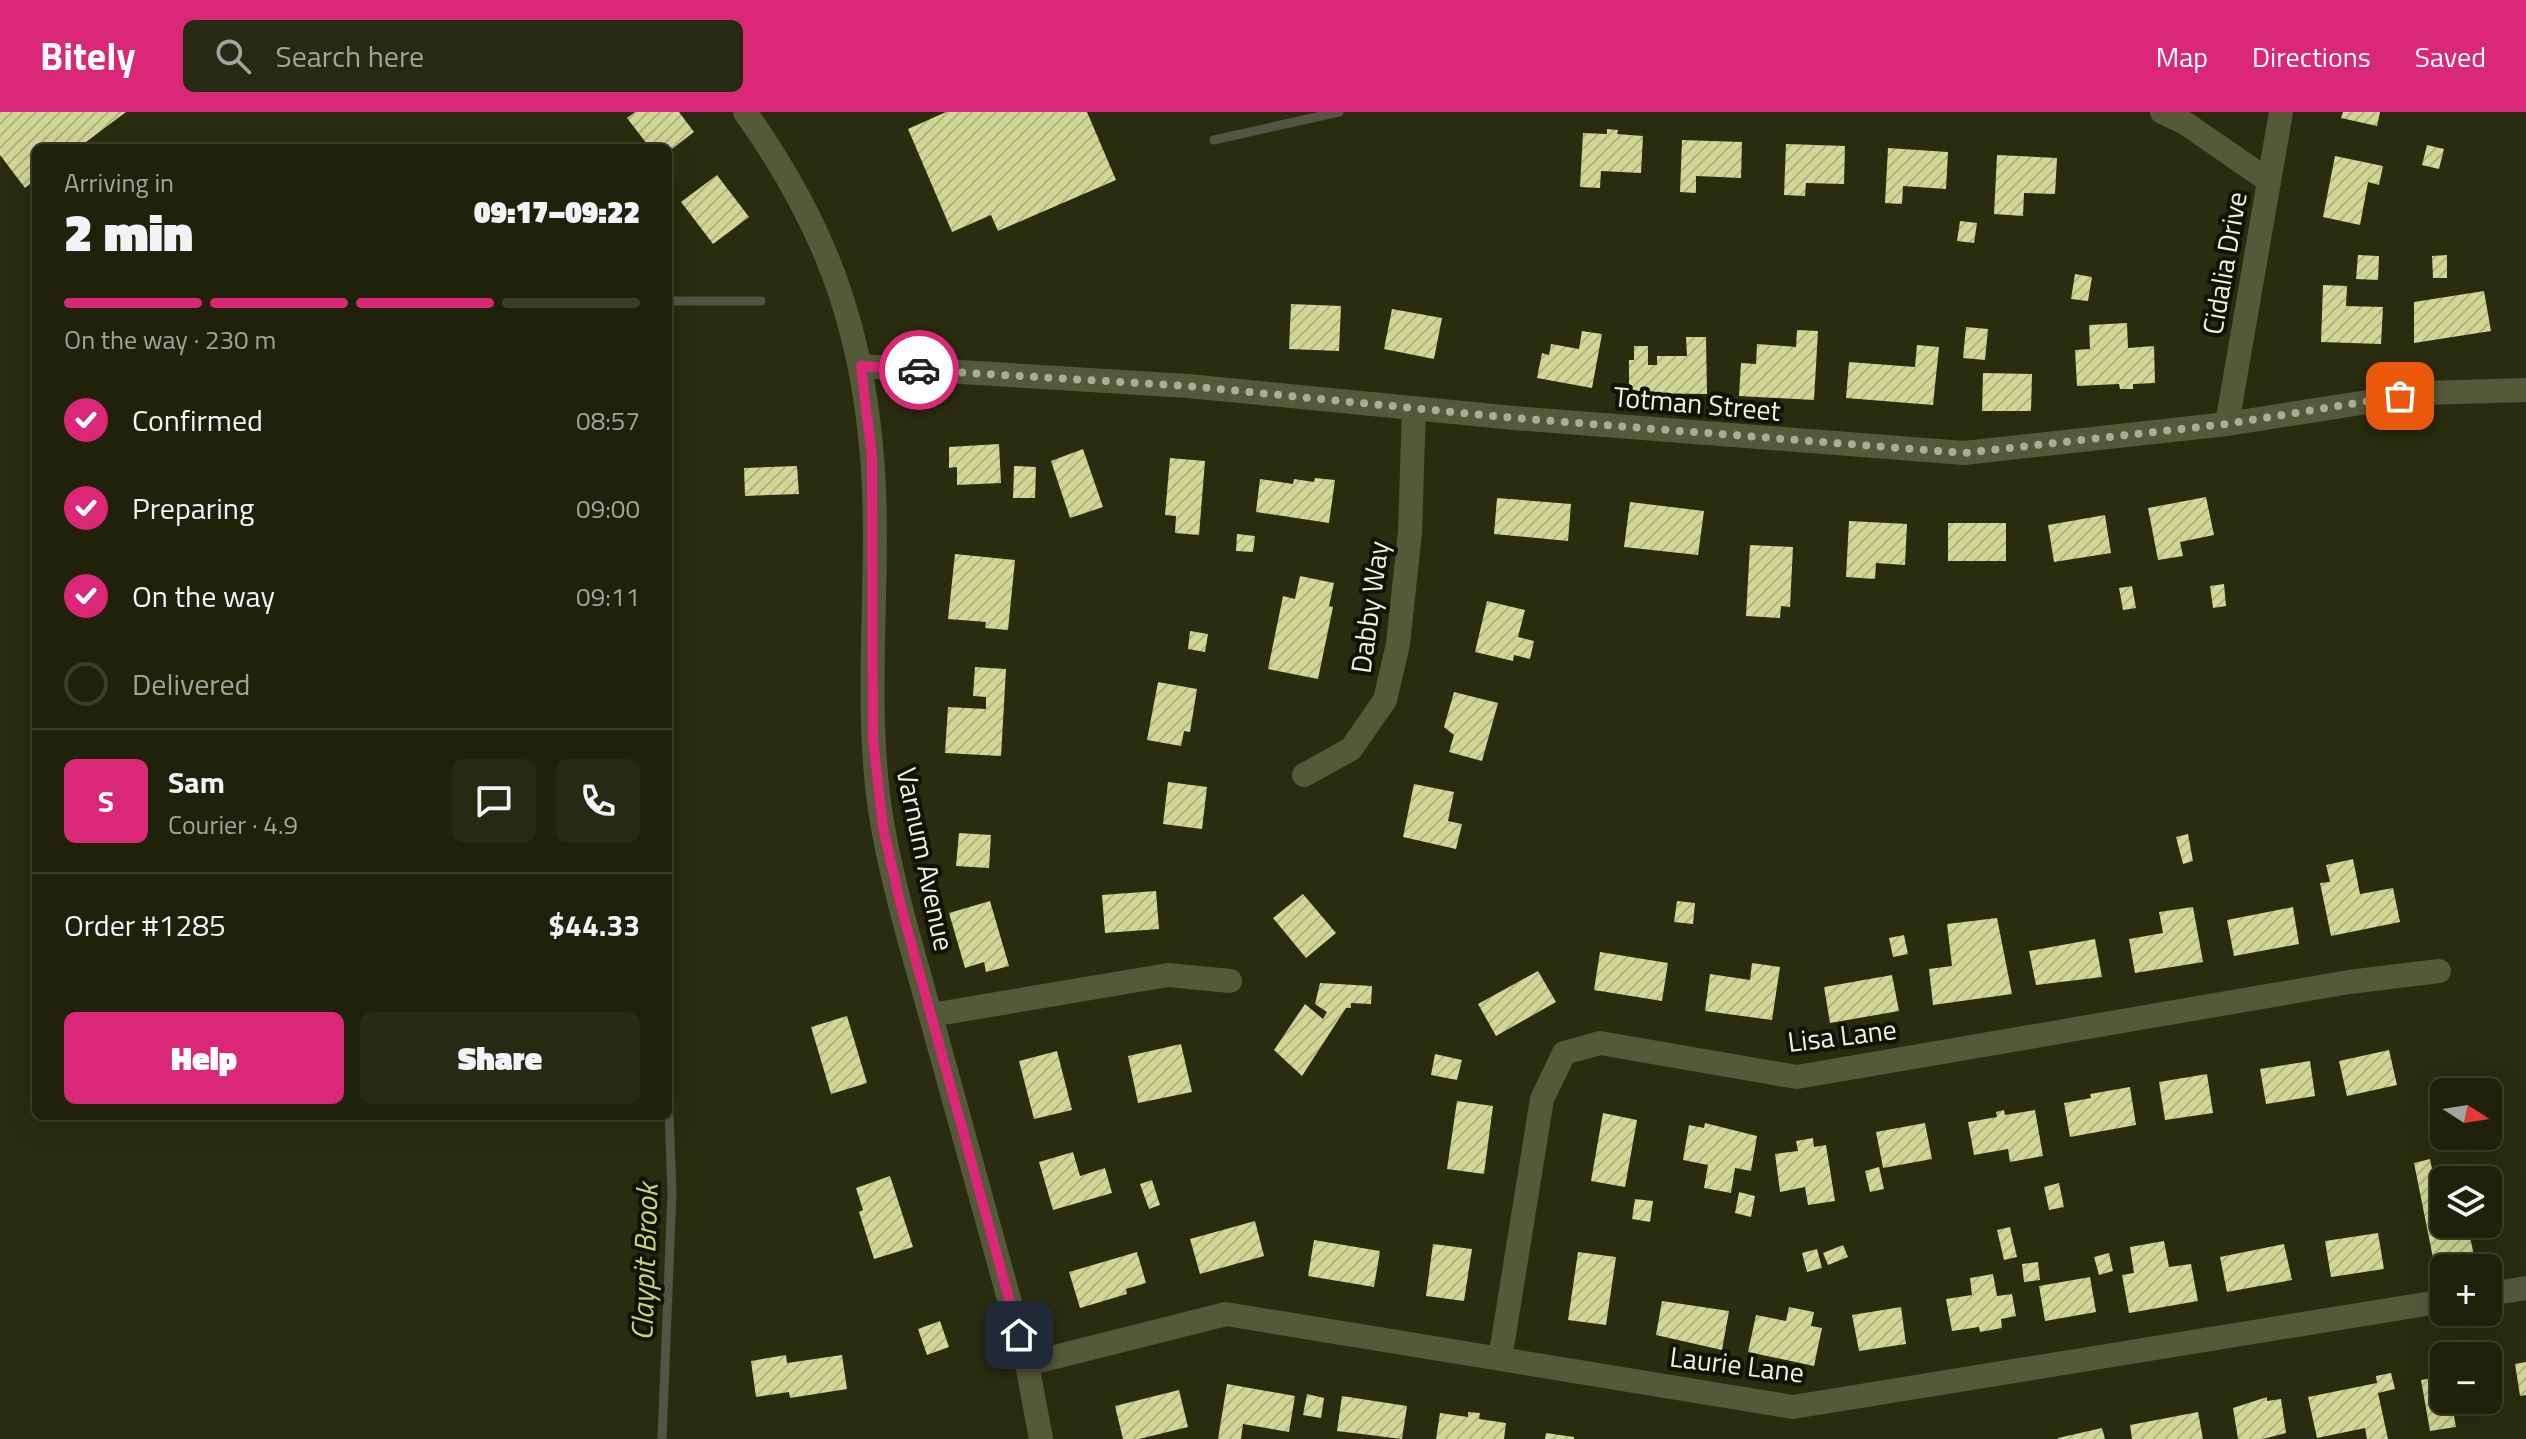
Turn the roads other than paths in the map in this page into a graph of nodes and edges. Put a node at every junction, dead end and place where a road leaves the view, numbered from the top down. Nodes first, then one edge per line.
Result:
1 (745, 112) edge
2 (2162, 112) edge
3 (2281, 112) edge
4 (2269, 181) junction
5 (861, 366) junction
6 (2526, 390) edge
7 (1414, 408) junction
8 (2227, 424) junction
9 (1304, 775) dead end
10 (2439, 971) dead end
11 (1230, 981) dead end
12 (931, 1015) junction
13 (2526, 1288) edge
14 (2502, 1292) edge
15 (2430, 1303) edge
16 (1500, 1359) junction
17 (1027, 1364) junction
18 (1041, 1439) edge

1 - 5 street, Varnum Avenue
2 - 4 street
3 - 4 street, Cidalia Drive
4 - 8 street, Cidalia Drive
5 - 7 street, Totman Street
5 - 12 street, Varnum Avenue
6 - 8 street, Totman Street
7 - 8 street, Totman Street
7 - 9 street, Dabby Way
10 - 16 street, Lisa Lane
11 - 12 street
12 - 17 street, Varnum Avenue
13 - 14 street
15 - 16 street, Laurie Lane
16 - 17 street, Laurie Lane
17 - 18 street, Varnum Avenue

